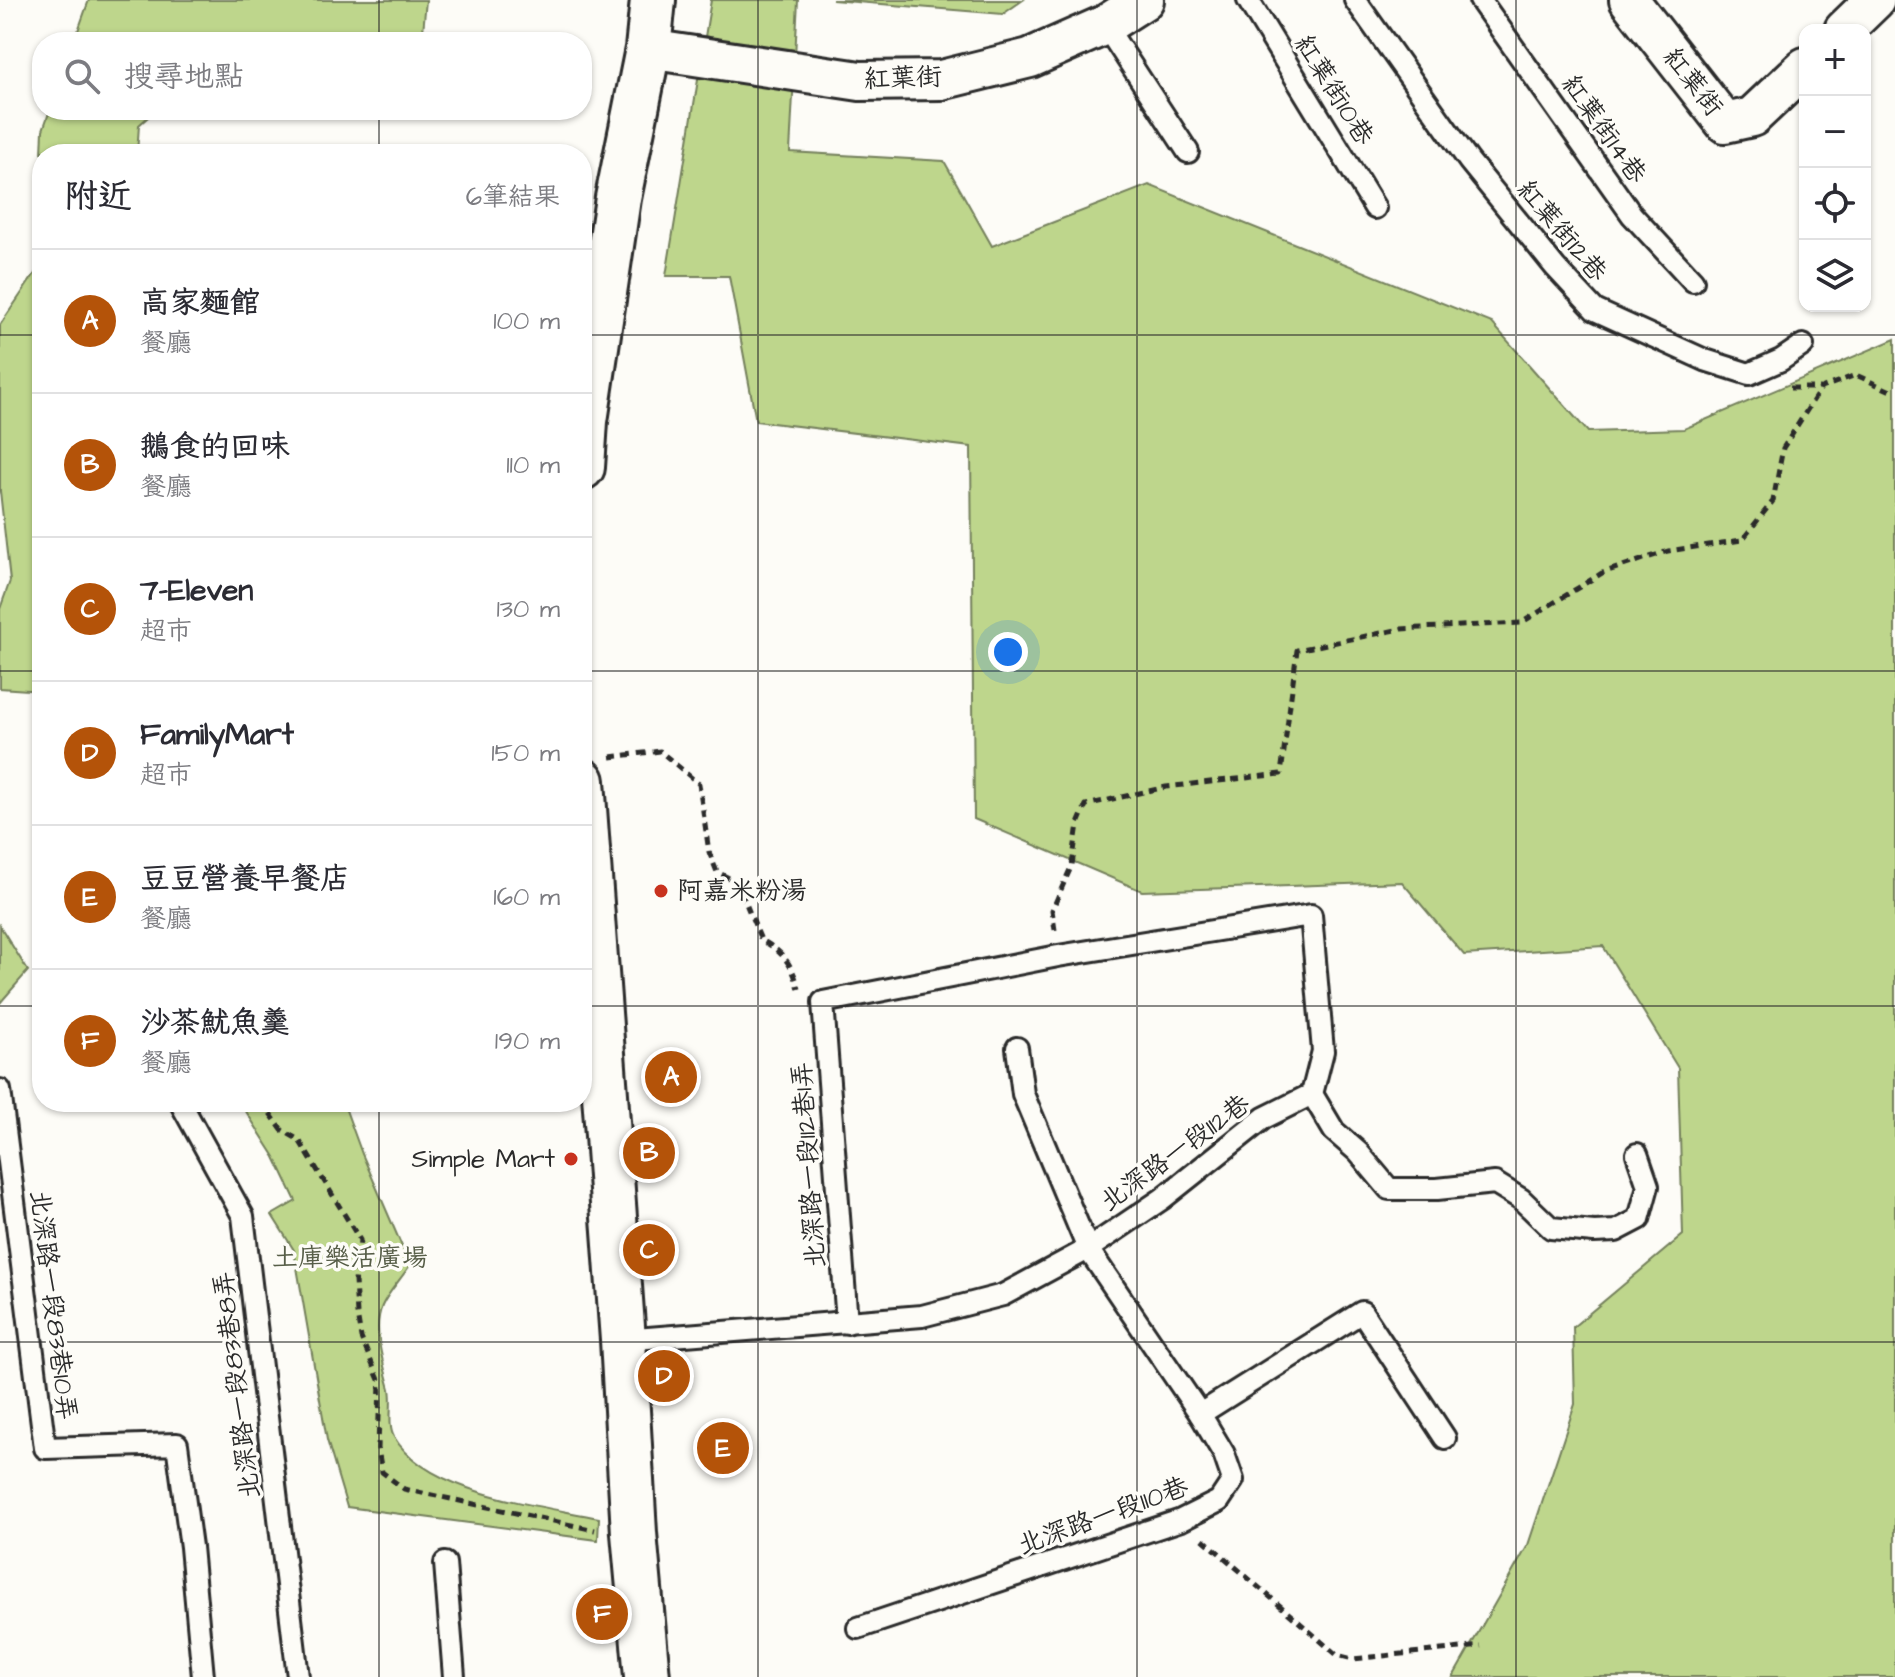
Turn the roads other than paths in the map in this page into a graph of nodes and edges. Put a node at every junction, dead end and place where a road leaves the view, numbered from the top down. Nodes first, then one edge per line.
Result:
1 (653, 0) edge
2 (1144, 0) edge
3 (1248, 0) edge
4 (1355, 0) edge
5 (1480, 0) edge
6 (1629, 0) edge
7 (1875, 0) edge
8 (1850, 24) edge
9 (1105, 25) junction
10 (648, 49) junction
11 (1799, 73) edge
12 (1188, 152) dead end
13 (1375, 208) dead end
14 (1693, 281) dead end
15 (1803, 345) dead end
16 (592, 374) edge
17 (592, 805) edge
18 (1017, 1048) dead end
19 (0, 1090) edge
20 (1312, 1094) junction
21 (186, 1112) edge
22 (1637, 1154) dead end
23 (1088, 1249) junction
24 (847, 1323) junction
25 (623, 1340) junction
26 (1200, 1414) junction
27 (1445, 1438) dead end
28 (445, 1563) dead end
29 (858, 1628) dead end
30 (203, 1677) edge
31 (298, 1677) edge
32 (454, 1677) edge
33 (647, 1677) edge

1 - 10 main road
2 - 9 street, 紅葉街
3 - 13 lane, 紅葉街10巷
4 - 15 lane, 紅葉街12巷
5 - 14 lane, 紅葉街14巷
6 - 11 street, 紅葉街
7 - 8 street
9 - 10 street, 紅葉街
9 - 12 lane
10 - 16 main road
17 - 25 main road
18 - 23 lane, 北深路一段110巷
19 - 30 lane, 北深路一段83巷10弄
20 - 22 lane
20 - 23 lane, 北深路一段112巷
20 - 24 lane, 北深路一段112巷1弄
21 - 31 lane, 北深路一段83巷8弄
23 - 24 lane, 北深路一段112巷
23 - 26 lane, 北深路一段110巷
24 - 25 lane, 北深路一段112巷
25 - 33 main road
26 - 27 lane
26 - 29 lane, 北深路一段110巷
28 - 32 lane

